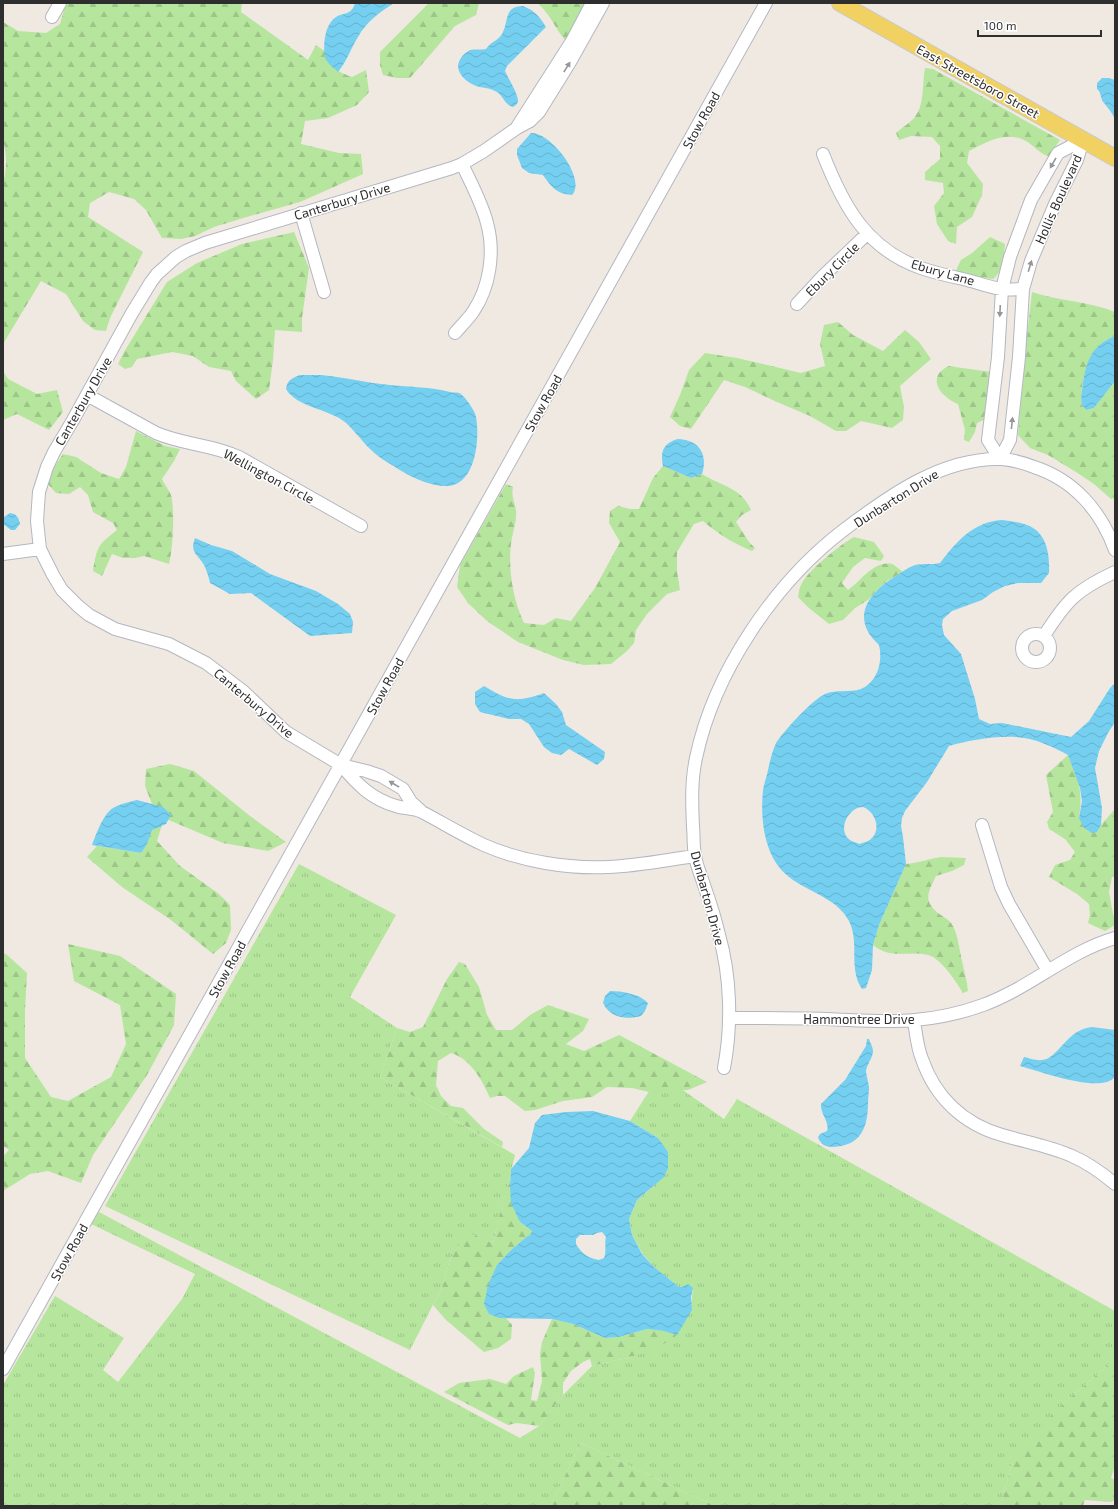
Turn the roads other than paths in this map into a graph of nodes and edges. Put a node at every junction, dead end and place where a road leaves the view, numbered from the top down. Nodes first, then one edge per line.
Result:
1 (60, 3) edge
2 (766, 3) edge
3 (840, 3) edge
4 (597, 4) edge
5 (52, 17) dead end
6 (1083, 140) junction
7 (823, 154) dead end
8 (1115, 158) edge
9 (462, 164) junction
10 (301, 213) junction
11 (867, 234) junction
12 (1002, 289) junction
13 (1023, 290) junction
14 (324, 292) dead end
15 (797, 304) dead end
16 (455, 333) dead end
17 (87, 395) junction
18 (1000, 459) junction
19 (361, 526) dead end
20 (40, 549) junction
21 (1115, 550) edge
22 (3, 554) edge
23 (1115, 572) edge
24 (1044, 636) dead end
25 (341, 765) junction
26 (421, 811) junction
27 (982, 825) dead end
28 (695, 856) junction
29 (1115, 938) edge
30 (1048, 971) junction
31 (730, 1018) junction
32 (914, 1020) junction
33 (724, 1068) dead end
34 (1115, 1184) edge
35 (3, 1369) edge

1 - 5 street
2 - 25 street, Stow Road
3 - 6 main road, East Streetsboro Street
4 - 9 street, Canterbury Drive
6 - 8 main road, East Streetsboro Street
6 -> 12 street, Hollis Boulevard
13 -> 6 street, Hollis Boulevard
7 - 11 street, Ebury Lane
9 - 10 street, Canterbury Drive
9 - 16 street
10 - 14 street
10 - 17 street, Canterbury Drive
11 - 12 street, Ebury Lane
11 - 15 street, Ebury Circle
12 - 13 street, Ebury Lane
12 -> 18 street, Hollis Boulevard
18 -> 13 street, Hollis Boulevard
17 - 19 street, Wellington Circle
17 - 20 street, Canterbury Drive
18 - 21 street, Dunbarton Drive
18 - 28 street, Dunbarton Drive
20 - 22 street
20 - 25 street, Canterbury Drive
23 - 24 street
26 -> 25 street, Canterbury Drive
25 - 26 street, Canterbury Drive
25 - 35 street, Stow Road
26 - 28 street, Canterbury Drive
27 - 30 street
28 - 31 street, Dunbarton Drive
29 - 30 street, Hammontree Drive
30 - 32 street, Hammontree Drive
31 - 32 street, Hammontree Drive
31 - 33 street, Dunbarton Drive
32 - 34 street

